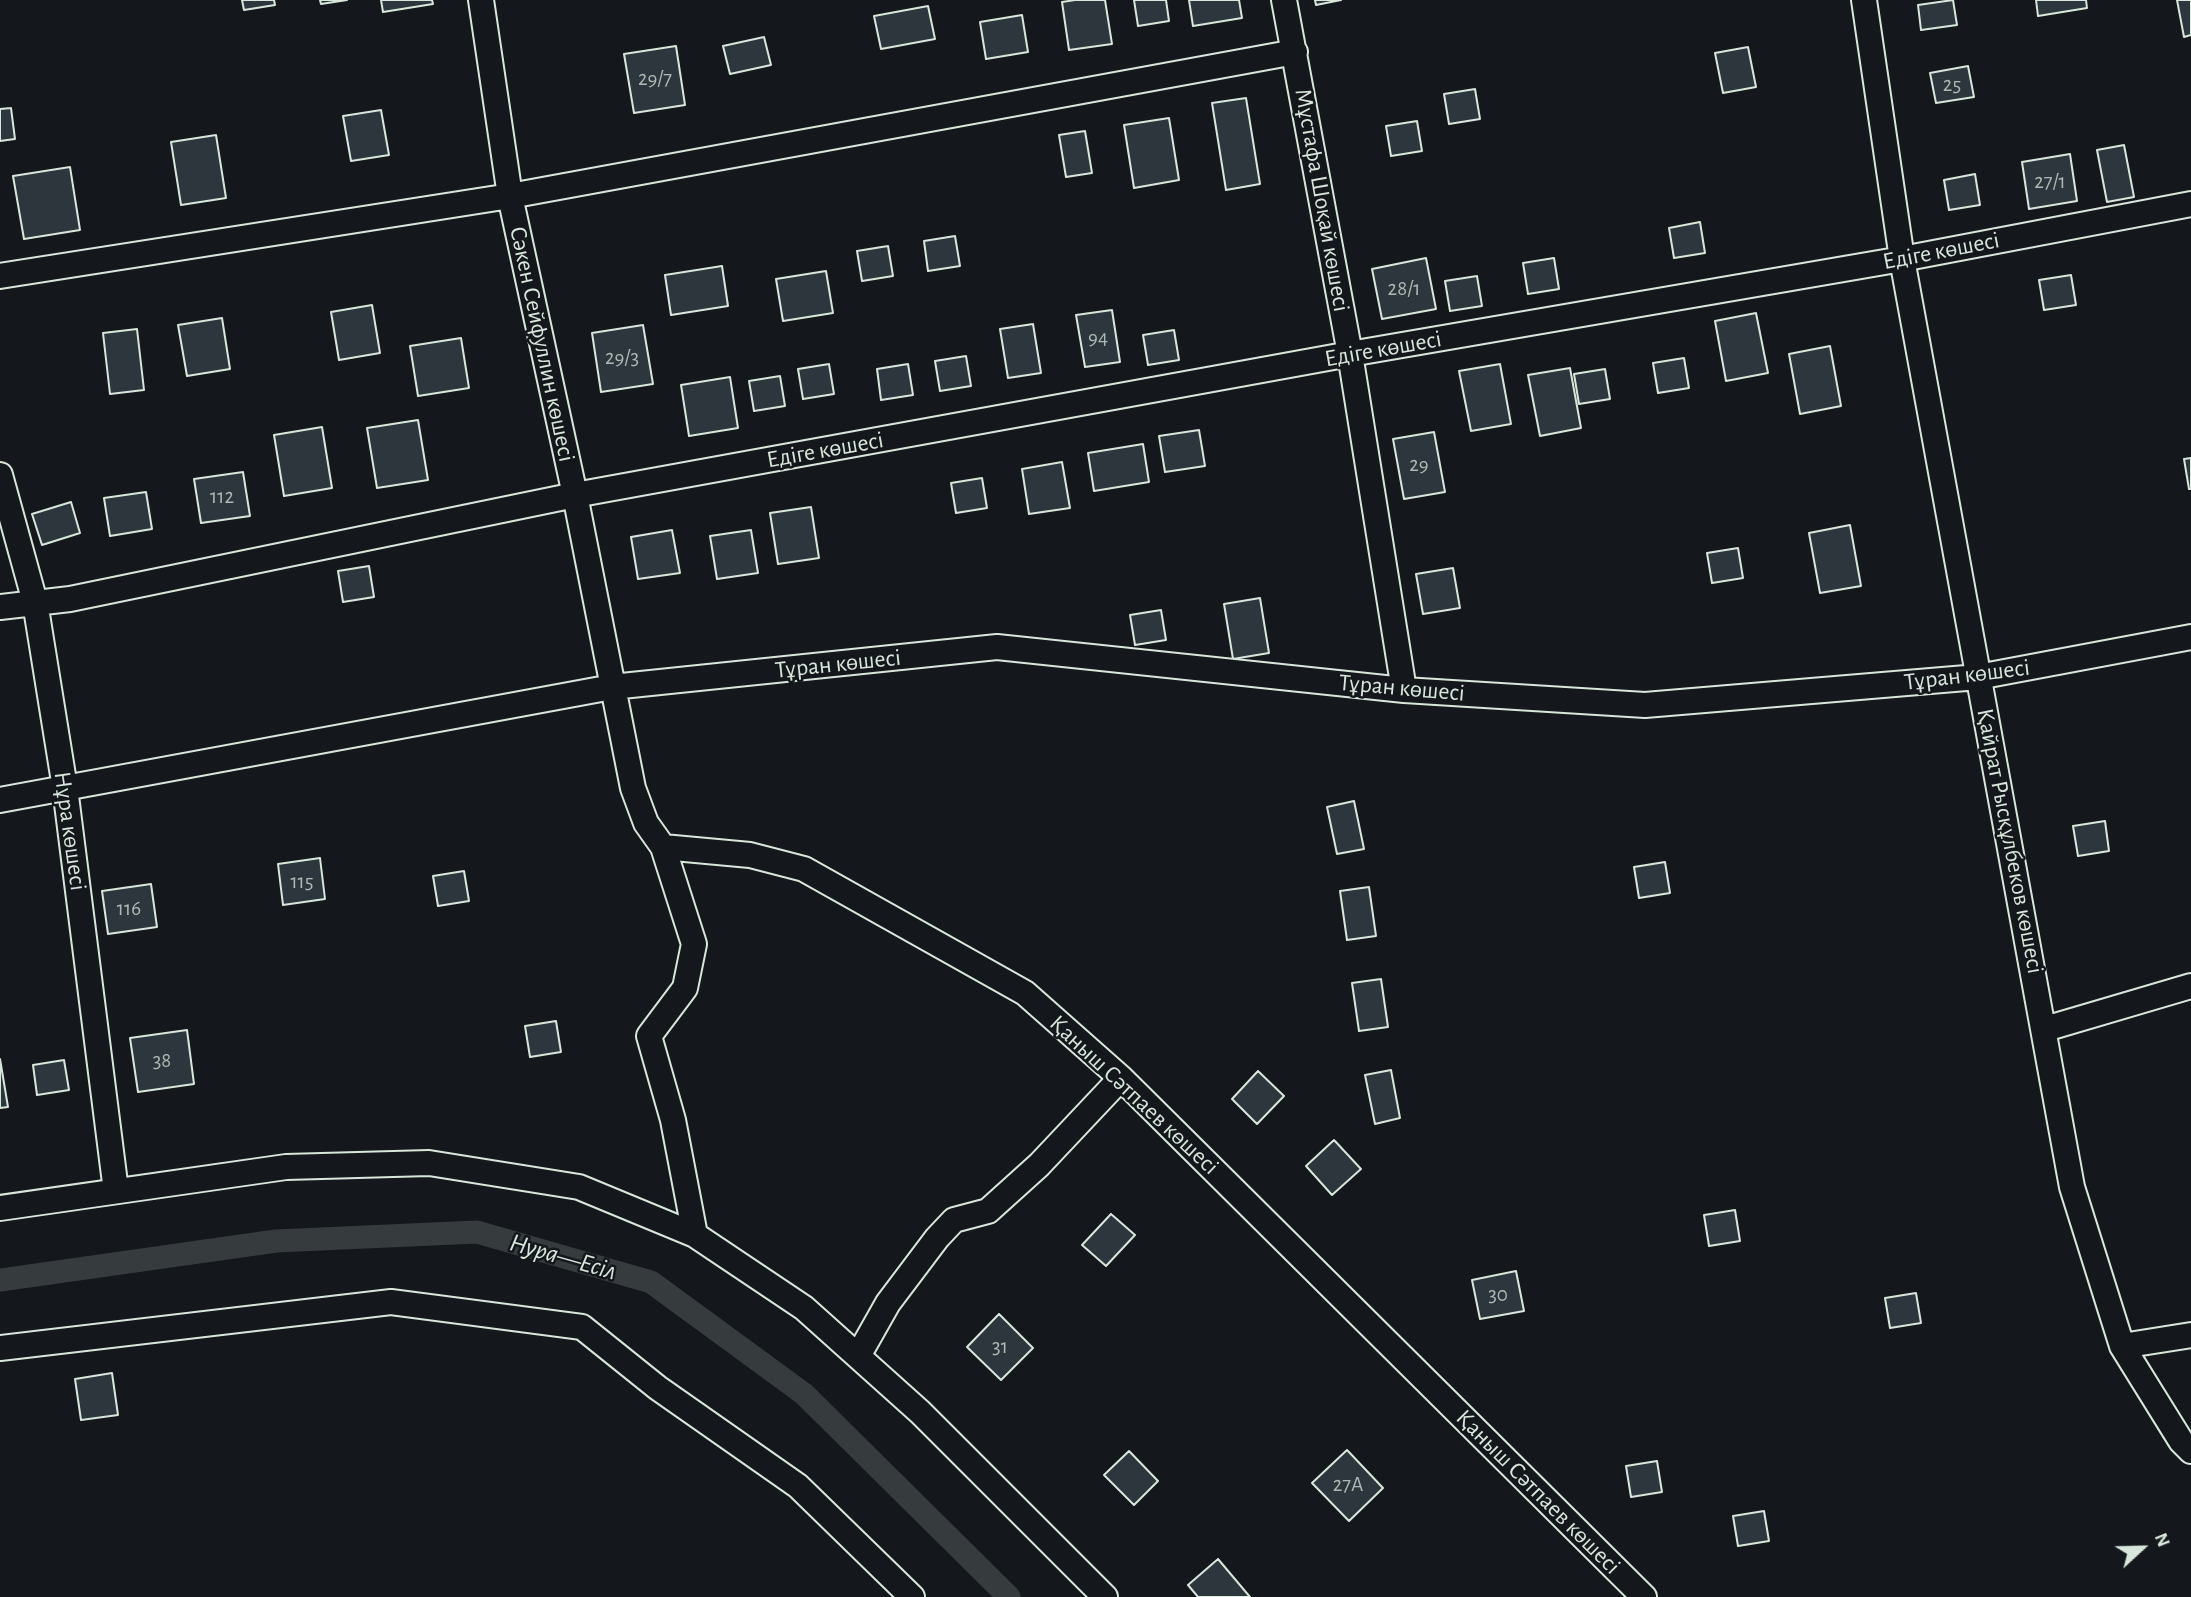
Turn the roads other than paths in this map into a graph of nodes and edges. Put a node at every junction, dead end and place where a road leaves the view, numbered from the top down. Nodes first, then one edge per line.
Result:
1 (481, 0) edge
2 (1284, 0) edge
3 (1864, 0) edge
4 (1295, 52) junction
5 (510, 197) junction
6 (2191, 204) edge
7 (1902, 259) junction
8 (0, 276) edge
9 (1350, 354) junction
10 (0, 475) edge
11 (575, 495) junction
12 (35, 602) junction
13 (0, 607) edge
14 (2191, 637) edge
15 (1978, 677) junction
16 (612, 687) junction
17 (1404, 690) junction
18 (65, 788) junction
19 (0, 800) edge
20 (663, 847) junction
21 (2191, 986) edge
22 (2045, 1029) junction
23 (1121, 1078) junction
24 (116, 1191) junction
25 (0, 1208) edge
26 (695, 1235) junction
27 (2191, 1335) edge
28 (2122, 1346) junction
29 (0, 1348) edge
30 (858, 1356) junction
31 (2191, 1451) edge
32 (912, 1597) edge
33 (1105, 1597) edge
34 (1644, 1597) edge

1 - 5 street, Сәкен Сейфуллин көшесі
2 - 4 street, Мұстафа Шоқай көшесі
3 - 7 street, Қайрат Рысқұлбеков көшесі
4 - 5 street
4 - 9 street, Мұстафа Шоқай көшесі
5 - 8 street
5 - 11 street, Сәкен Сейфуллин көшесі
6 - 7 street, Едіге көшесі
7 - 9 street, Едіге көшесі
7 - 15 street, Қайрат Рысқұлбеков көшесі
9 - 11 street, Едіге көшесі
9 - 17 street, Мұстафа Шоқай көшесі
10 - 12 street, Нұра көшесі
11 - 12 street, Едіге көшесі
11 - 16 street, Сәкен Сейфуллин көшесі
12 - 13 street, Едіге көшесі
12 - 18 street, Нұра көшесі
14 - 15 street, Тұран көшесі
15 - 17 street, Тұран көшесі
15 - 22 street, Қайрат Рысқұлбеков көшесі
16 - 17 street, Тұран көшесі
16 - 18 street, Тұран көшесі
16 - 20 street
18 - 19 street, Тұран көшесі
18 - 24 street, Нұра көшесі
20 - 23 street, Қаныш Сәтпаев көшесі
20 - 26 street
21 - 22 street
22 - 28 street, Қайрат Рысқұлбеков көшесі
23 - 30 street
23 - 34 street, Қаныш Сәтпаев көшесі
24 - 25 street
24 - 26 street
26 - 30 street
27 - 28 street
28 - 31 street, Қайрат Рысқұлбеков көшесі
29 - 32 street
30 - 33 street

